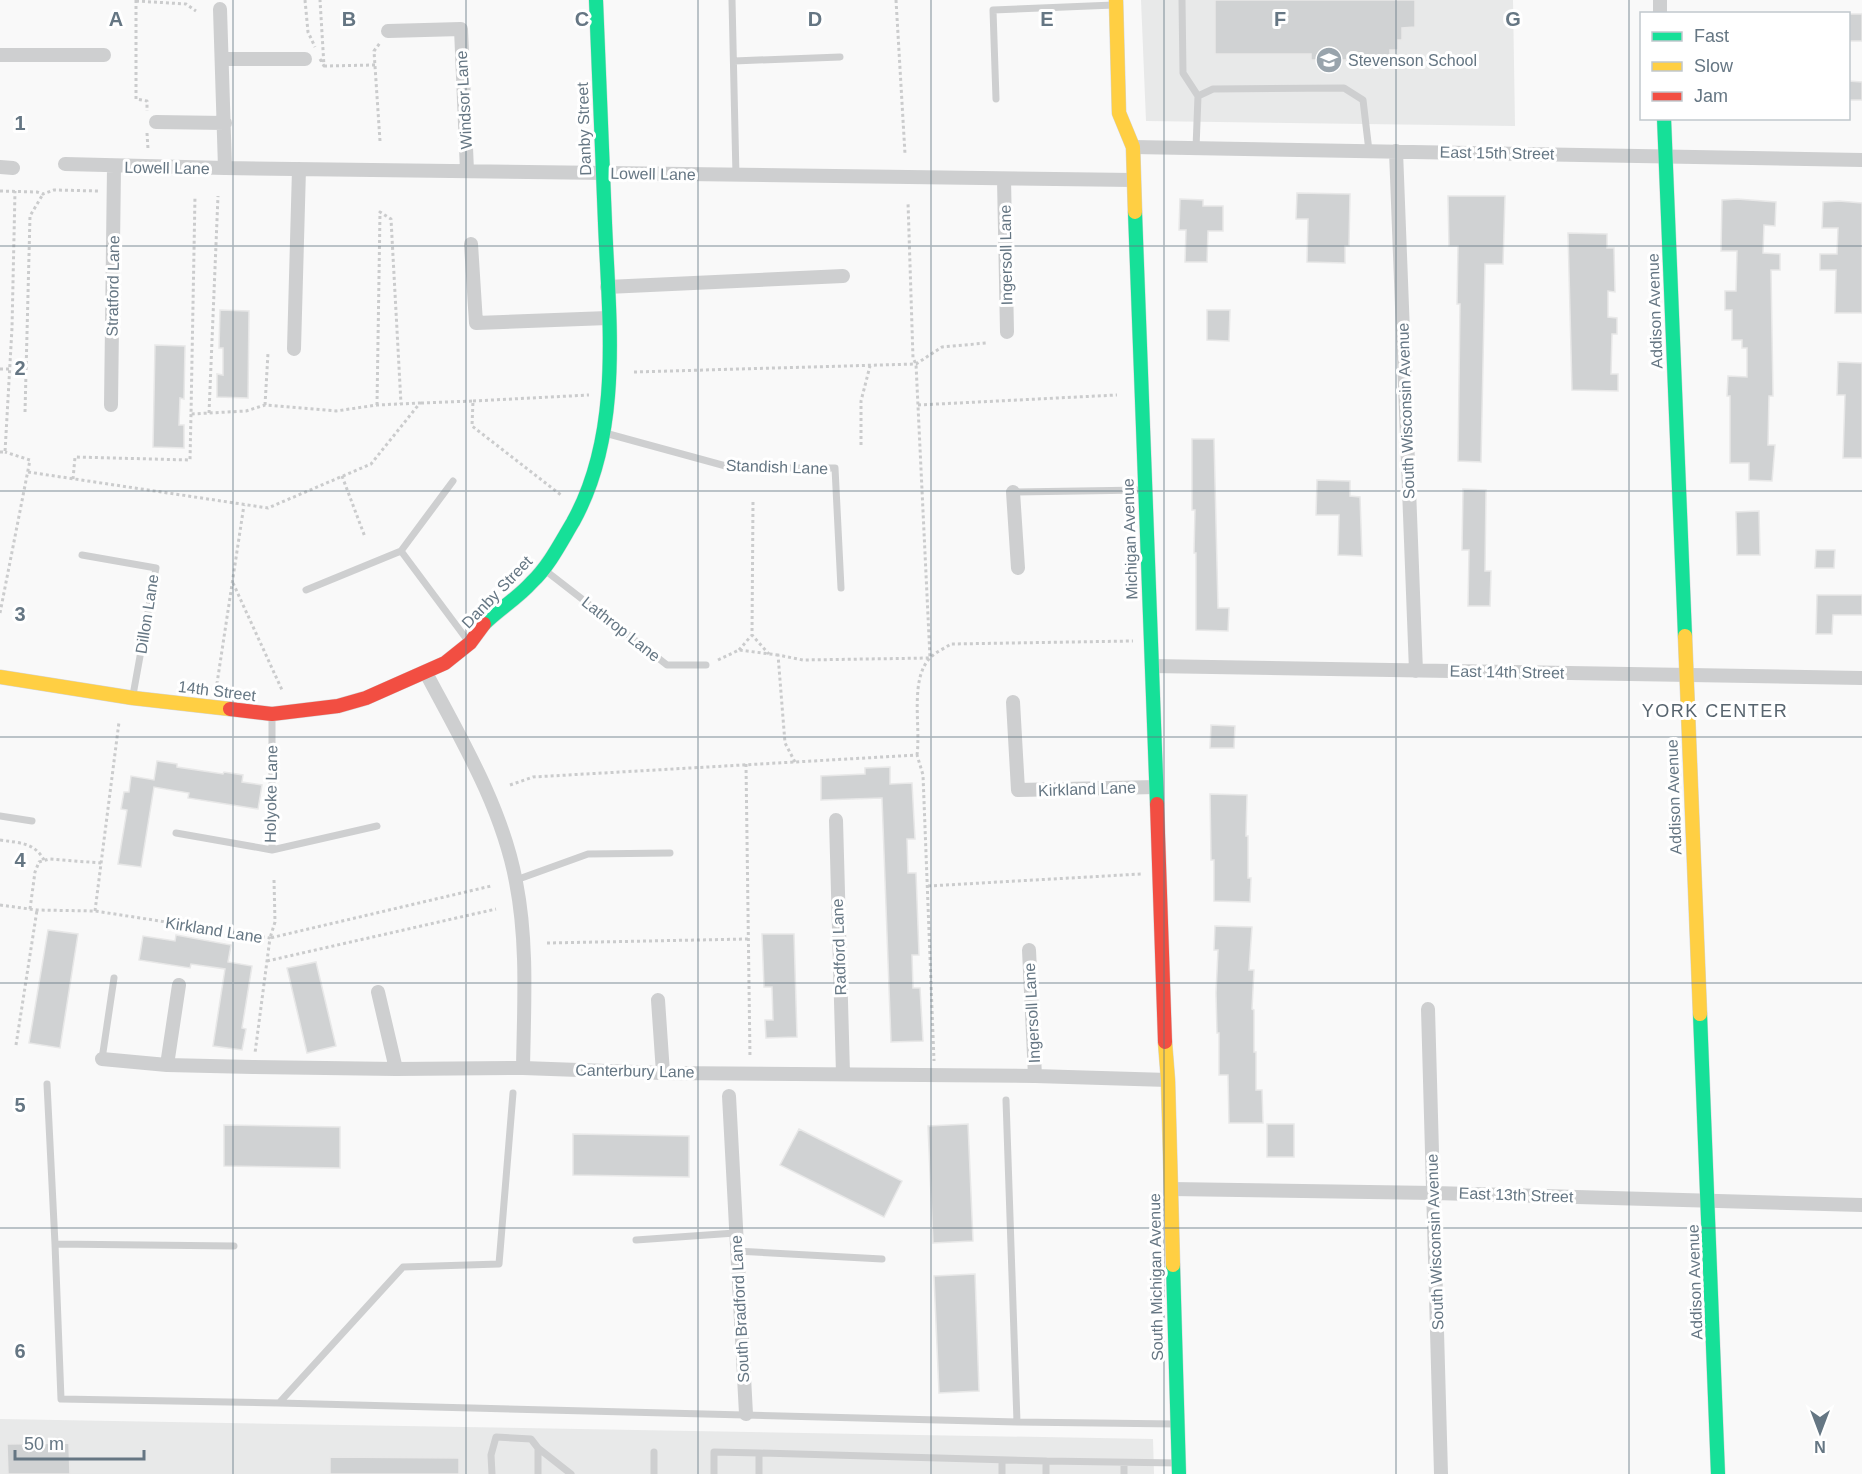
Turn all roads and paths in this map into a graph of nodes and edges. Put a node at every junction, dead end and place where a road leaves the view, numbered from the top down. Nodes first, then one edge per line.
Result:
1 (305, 0) edge
2 (320, 0) edge
3 (596, 0) edge
4 (732, 0) edge
5 (896, 0) edge
6 (1182, 0) edge
7 (136, 1) edge
8 (1116, 2) edge
9 (219, 9) dead end
10 (196, 11) dead end
11 (385, 36) joint
12 (315, 49) dead end
13 (0, 55) edge
14 (104, 55) dead end
15 (840, 57) dead end
16 (320, 58) dead end
17 (222, 59) junction
18 (304, 59) dead end
19 (734, 61) junction
20 (375, 65) junction
21 (324, 66) junction
22 (1198, 96) junction
23 (996, 99) dead end
24 (150, 120) junction
25 (1664, 120) edge
26 (225, 123) junction
27 (380, 141) dead end
28 (1133, 147) junction
29 (1196, 148) junction
30 (148, 149) dead end
31 (1370, 151) junction
32 (1396, 151) junction
33 (905, 154) dead end
34 (1666, 156) junction
35 (1862, 160) edge
36 (65, 164) dead end
37 (114, 167) junction
38 (225, 168) junction
39 (299, 169) junction
40 (468, 171) junction
41 (602, 174) junction
42 (736, 176) junction
43 (1004, 179) junction
44 (1133, 180) junction
45 (0, 191) edge
46 (15, 191) junction
47 (114, 192) junction
48 (43, 194) junction
49 (195, 196) dead end
50 (218, 196) dead end
51 (908, 202) dead end
52 (471, 244) dead end
53 (843, 276) dead end
54 (607, 287) junction
55 (608, 318) junction
56 (1007, 332) dead end
57 (986, 343) dead end
58 (294, 349) dead end
59 (268, 353) dead end
60 (916, 364) junction
61 (870, 366) junction
62 (0, 369) edge
63 (9, 369) junction
64 (634, 372) dead end
65 (590, 395) dead end
66 (1118, 395) dead end
67 (473, 401) junction
68 (420, 403) junction
69 (401, 404) junction
70 (111, 405) dead end
71 (265, 405) junction
72 (377, 405) junction
73 (918, 405) junction
74 (25, 412) dead end
75 (209, 413) junction
76 (191, 414) junction
77 (603, 432) junction
78 (861, 445) dead end
79 (2, 452) edge
80 (28, 472) junction
81 (342, 476) junction
82 (73, 479) junction
83 (453, 481) dead end
84 (1144, 490) junction
85 (1012, 492) joint
86 (561, 495) dead end
87 (753, 502) dead end
88 (244, 505) junction
89 (365, 537) dead end
90 (401, 551) junction
91 (82, 555) dead end
92 (1018, 568) dead end
93 (544, 569) junction
94 (233, 581) junction
95 (841, 588) dead end
96 (306, 590) dead end
97 (0, 613) edge
98 (752, 635) junction
99 (1151, 640) junction
100 (470, 643) junction
101 (739, 650) junction
102 (769, 654) junction
103 (778, 655) junction
104 (930, 658) junction
105 (718, 660) dead end
106 (706, 665) dead end
107 (1152, 666) junction
108 (1416, 671) junction
109 (426, 673) junction
110 (1685, 675) junction
111 (0, 677) edge
112 (1862, 678) edge
113 (216, 690) dead end
114 (282, 690) dead end
115 (133, 698) junction
116 (1013, 702) dead end
117 (272, 714) junction
118 (119, 722) dead end
119 (917, 755) junction
120 (795, 762) junction
121 (746, 764) junction
122 (510, 785) dead end
123 (1156, 787) junction
124 (0, 816) edge
125 (836, 820) dead end
126 (32, 821) dead end
127 (377, 826) dead end
128 (176, 833) dead end
129 (0, 840) edge
130 (273, 850) junction
131 (670, 853) dead end
132 (44, 860) junction
133 (101, 863) junction
134 (1148, 873) dead end
135 (274, 880) dead end
136 (516, 880) junction
137 (491, 886) dead end
138 (928, 886) junction
139 (0, 905) edge
140 (30, 909) junction
141 (496, 909) dead end
142 (37, 910) junction
143 (95, 911) junction
144 (270, 938) junction
145 (748, 939) junction
146 (546, 943) dead end
147 (1029, 950) dead end
148 (267, 961) junction
149 (114, 978) dead end
150 (178, 985) dead end
151 (378, 992) dead end
152 (658, 1000) dead end
153 (1428, 1009) dead end
154 (16, 1045) dead end
155 (102, 1059) joint
156 (750, 1063) dead end
157 (167, 1065) junction
158 (253, 1067) junction
159 (524, 1068) junction
160 (396, 1069) junction
161 (663, 1073) junction
162 (843, 1074) junction
163 (935, 1075) junction
164 (1035, 1076) junction
165 (1168, 1080) junction
166 (46, 1083) dead end
167 (513, 1093) dead end
168 (729, 1096) dead end
169 (1006, 1100) dead end
170 (1171, 1189) junction
171 (1434, 1193) junction
172 (1708, 1201) junction
173 (1862, 1205) edge
174 (735, 1233) junction
175 (636, 1240) dead end
176 (56, 1244) junction
177 (234, 1246) dead end
178 (736, 1251) junction
179 (882, 1259) dead end
180 (279, 1403) junction
181 (746, 1414) junction
182 (1017, 1422) junction
183 (1176, 1424) junction
184 (538, 1448) junction
185 (654, 1452) dead end
186 (759, 1453) junction
187 (1002, 1460) junction
188 (1046, 1461) junction
189 (1124, 1463) junction
190 (1178, 1468) edge
191 (492, 1474) edge
192 (538, 1474) edge
193 (572, 1474) edge
194 (654, 1474) edge
195 (714, 1474) edge
196 (759, 1474) edge
197 (1002, 1474) edge
198 (1046, 1474) edge
199 (1124, 1474) edge
200 (1441, 1474) edge
201 (1718, 1474) edge

1 - 12 path
2 - 21 path
3 - 41 street, Danby Street
4 - 19 lane
5 - 33 path
6 - 22 lane
7 - 10 path
7 - 24 path
8 - 23 lane
8 - 28 street, Michigan Avenue
9 - 17 street
11 - 20 path
11 - 40 street, Windsor Lane
13 - 14 street
15 - 19 lane
16 - 21 path
17 - 18 street
17 - 26 street
19 - 42 lane
20 - 21 path
20 - 27 path
22 - 29 lane
22 - 31 lane
24 - 26 street
24 - 30 path
25 - 34 street, Addison Avenue
26 - 38 street
28 - 29 street, East 15th Street
28 - 44 street, Michigan Avenue
29 - 31 street, East 15th Street
31 - 32 street, East 15th Street
32 - 34 street, East 15th Street
32 - 108 street, South Wisconsin Avenue
34 - 35 street, East 15th Street
34 - 110 street, Addison Avenue
36 - 37 street, Lowell Lane
37 - 38 street, Lowell Lane
37 - 47 street, Stratford Lane
38 - 39 street, Lowell Lane
39 - 40 street, Lowell Lane
39 - 58 street
40 - 41 street, Lowell Lane
41 - 42 street, Lowell Lane
41 - 54 street, Danby Street
42 - 43 street, Lowell Lane
43 - 44 street, Lowell Lane
43 - 56 street, Ingersoll Lane
44 - 84 street, Michigan Avenue
45 - 46 path
46 - 48 path
46 - 63 path
47 - 48 path
47 - 70 street, Stratford Lane
48 - 74 path
49 - 76 path
50 - 75 path
51 - 60 path
52 - 55 street
53 - 54 street
54 - 55 street, Danby Street
55 - 77 street, Danby Street
57 - 60 path
59 - 71 path
60 - 61 path
60 - 73 path
61 - 64 path
61 - 78 path
62 - 63 path
63 - 79 path
65 - 67 path
66 - 73 path
67 - 68 path
67 - 86 path
68 - 69 path
68 - 81 path
69 - 72 path
69 - 72 path
71 - 72 path
71 - 75 path
73 - 104 path
75 - 76 path
76 - 82 path
77 - 93 street, Danby Street
77 - 95 lane, Standish Lane
79 - 80 path
80 - 82 path
80 - 97 path
81 - 88 path
81 - 89 path
82 - 88 path
83 - 90 lane
84 - 85 lane
84 - 99 street, Michigan Avenue
85 - 92 street
87 - 98 path
88 - 94 path
90 - 96 lane
90 - 100 lane
91 - 115 lane, Dillon Lane
93 - 100 street, Danby Street
93 - 106 lane, Lathrop Lane
94 - 113 path
94 - 114 path
98 - 101 path
98 - 102 path
99 - 104 path
99 - 107 street, Michigan Avenue
100 - 109 street, Danby Street
101 - 102 path
101 - 105 path
102 - 103 path
103 - 104 path
103 - 120 path
104 - 119 path
107 - 108 street, East 14th Street
107 - 123 street, Michigan Avenue
108 - 110 street, East 14th Street
109 - 117 street, 14th Street
109 - 136 street
110 - 112 street, East 14th Street
110 - 172 street, Addison Avenue
111 - 115 street, 14th Street
115 - 117 street, 14th Street
116 - 123 street, Kirkland Lane
117 - 130 lane, Holyoke Lane
118 - 133 path
119 - 120 path
119 - 138 path
120 - 121 path
121 - 122 path
121 - 145 path
123 - 165 street, Michigan Avenue
124 - 126 lane
125 - 162 street, Radford Lane
127 - 130 lane
128 - 130 lane, Holyoke Lane
129 - 132 path
131 - 136 lane
132 - 133 path
132 - 140 path
133 - 143 path
134 - 138 path
135 - 144 path
136 - 159 street
137 - 144 path
138 - 163 path
139 - 140 path, Kirkland Lane
140 - 142 path, Kirkland Lane
141 - 148 path
142 - 143 path, Kirkland Lane
142 - 154 path
143 - 144 path, Kirkland Lane
144 - 148 path, Kirkland Lane
145 - 146 path
145 - 156 path
147 - 164 street, Ingersoll Lane
148 - 158 path, Kirkland Lane
149 - 155 lane
150 - 157 street
151 - 160 street
152 - 161 street
153 - 171 street, South Wisconsin Avenue
155 - 157 street, Canterbury Lane
157 - 158 street, Canterbury Lane
158 - 160 street, Canterbury Lane
159 - 160 street, Canterbury Lane
159 - 161 street, Canterbury Lane
161 - 162 street, Canterbury Lane
162 - 163 street, Canterbury Lane
163 - 164 street, Canterbury Lane
164 - 165 street, Canterbury Lane
165 - 170 street, South Michigan Avenue
166 - 176 lane
167 - 180 lane
168 - 174 street, South Bradford Lane
169 - 182 lane
170 - 171 street, East 13th Street
170 - 183 street, South Michigan Avenue
171 - 172 street, East 13th Street
171 - 200 street, South Wisconsin Avenue
172 - 173 street, East 13th Street
172 - 201 street, Addison Avenue
174 - 175 lane
174 - 178 street, South Bradford Lane
176 - 177 lane
176 - 180 lane
178 - 179 lane
178 - 181 street, South Bradford Lane
180 - 181 lane
181 - 182 lane
182 - 183 lane
183 - 190 street, South Michigan Avenue
184 - 191 lane
184 - 192 lane
184 - 193 lane
185 - 194 lane
186 - 187 lane
186 - 195 lane
186 - 196 lane
187 - 188 lane
187 - 197 lane
188 - 189 lane
188 - 198 lane
189 - 190 lane
189 - 199 lane

